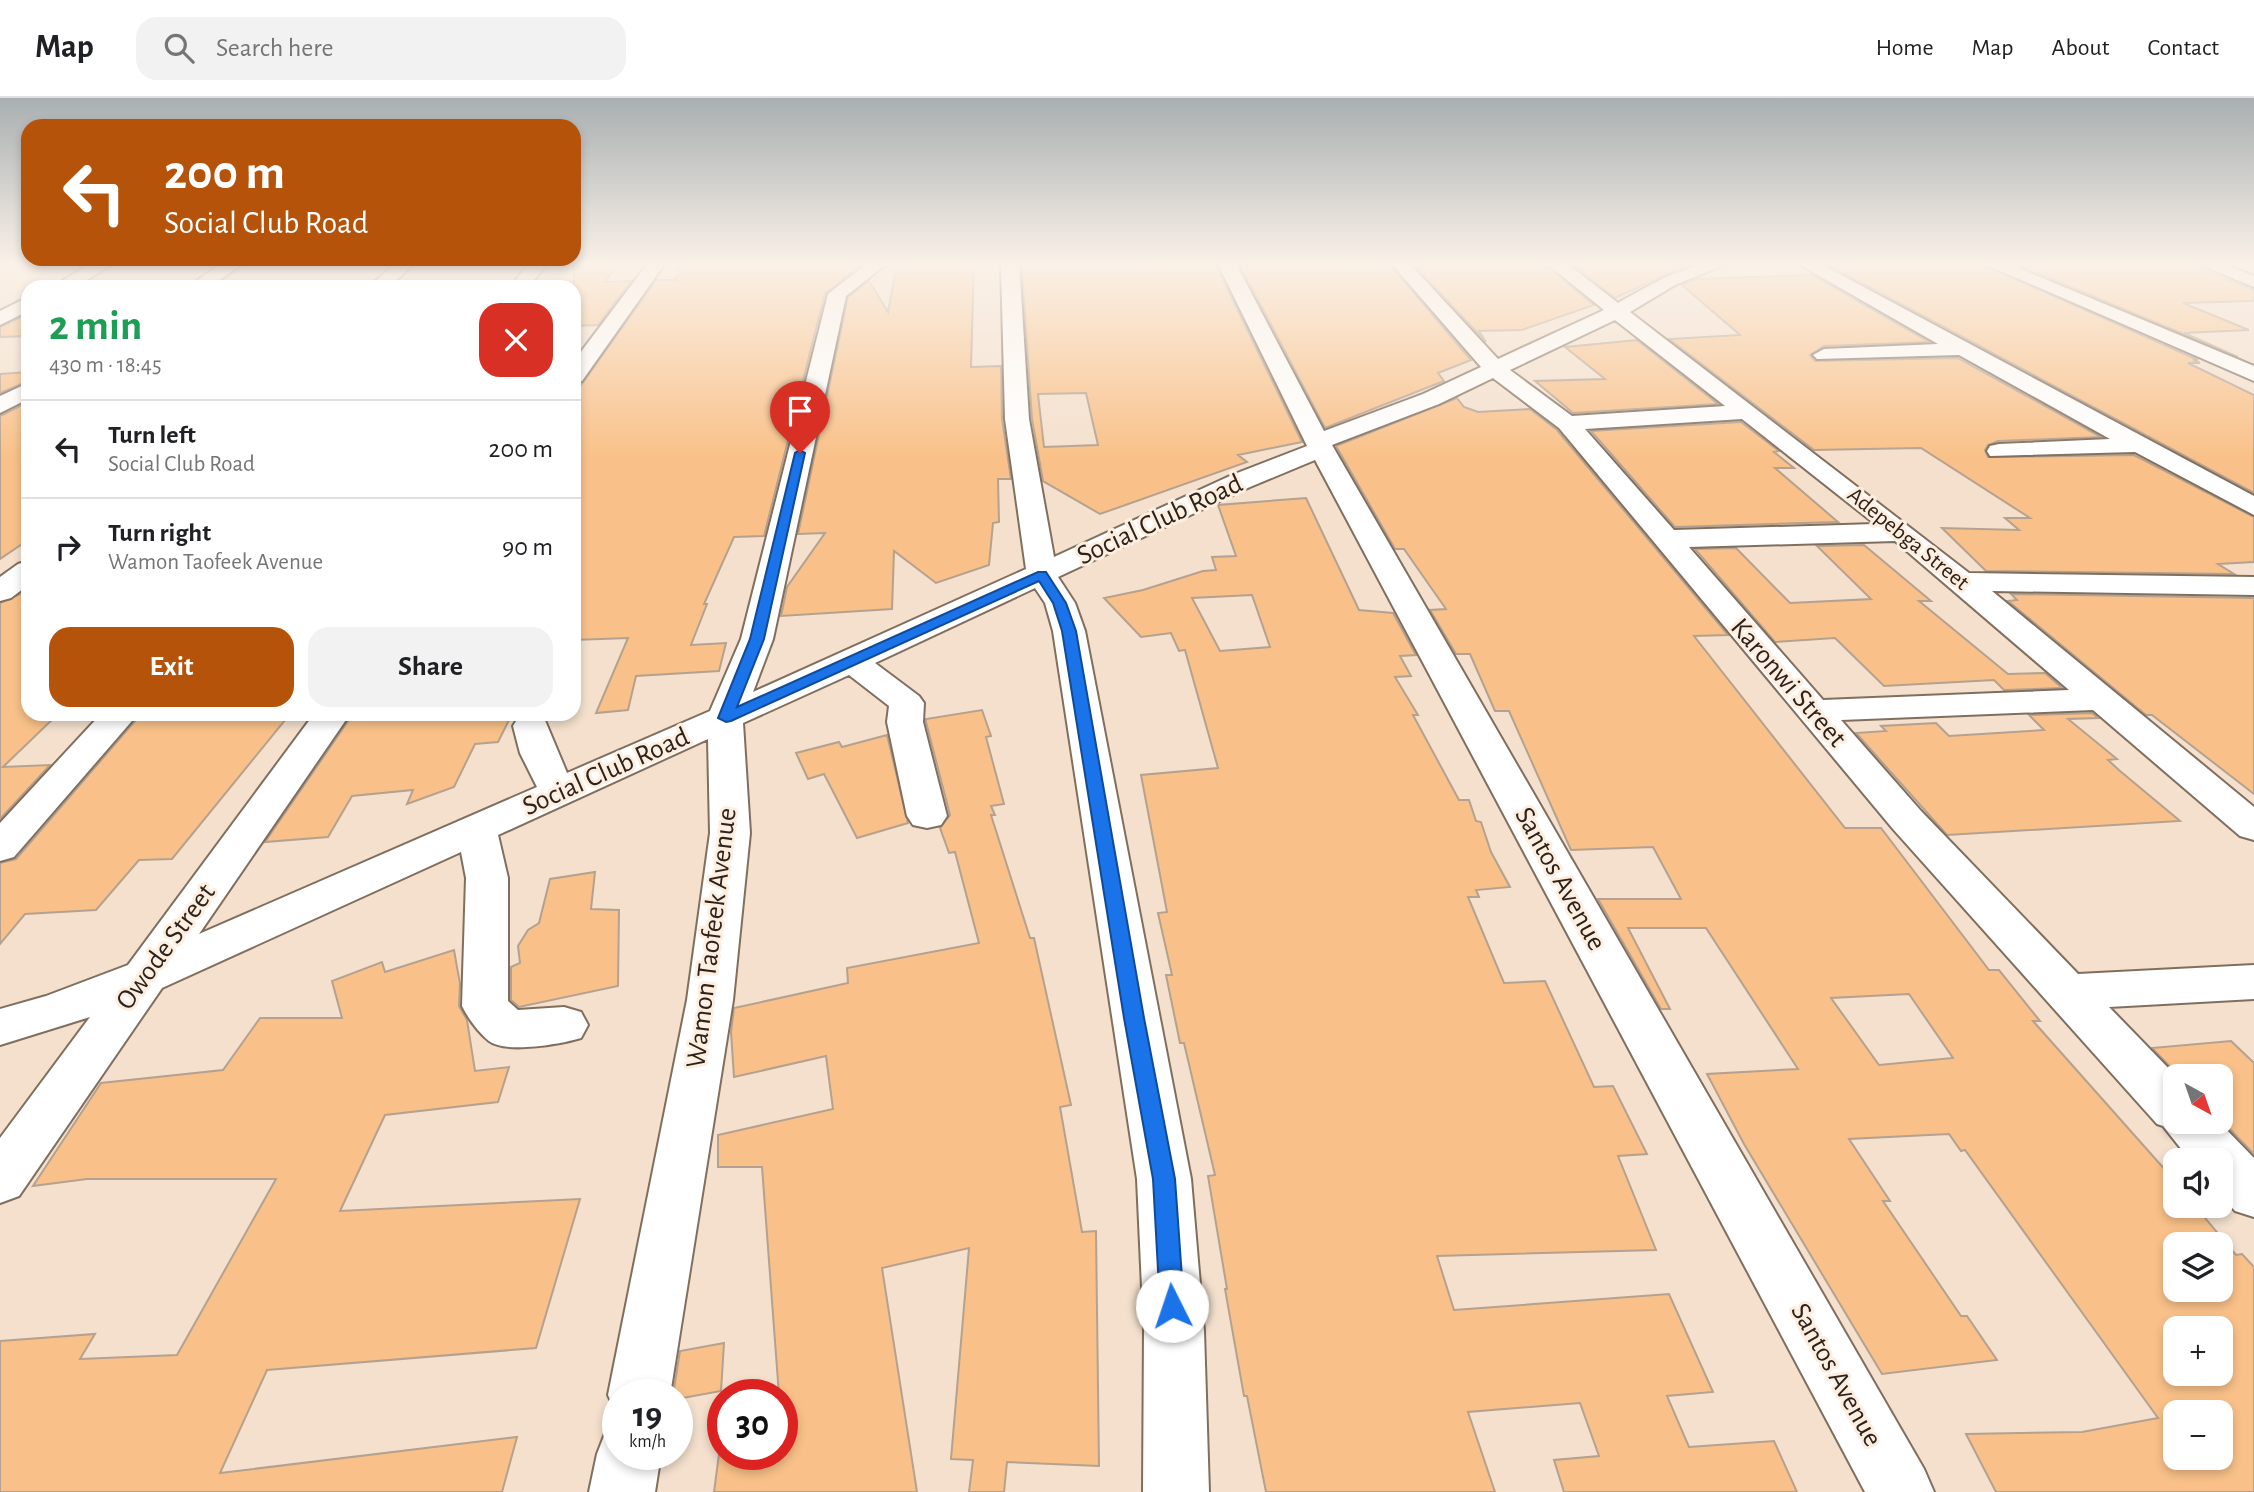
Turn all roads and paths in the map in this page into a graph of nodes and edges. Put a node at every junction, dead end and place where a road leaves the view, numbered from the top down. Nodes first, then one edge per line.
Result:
1 (610, 327) edge
2 (829, 327) edge
3 (1013, 327) edge
4 (1259, 327) edge
5 (1456, 327) edge
6 (1584, 327) edge
7 (1636, 327) edge
8 (1925, 327) edge
9 (2143, 327) edge
10 (1966, 349) junction
11 (1824, 355) dead end
12 (581, 366) edge
13 (1494, 369) junction
14 (2254, 374) edge
15 (21, 394) edge
16 (0, 406) edge
17 (1746, 412) junction
18 (1567, 423) junction
19 (2136, 445) junction
20 (1320, 446) junction
21 (1999, 451) dead end
22 (2254, 507) edge
23 (1902, 532) junction
24 (1664, 539) junction
25 (1042, 575) junction
26 (21, 576) edge
27 (1964, 582) junction
28 (2254, 586) edge
29 (0, 592) edge
30 (852, 661) junction
31 (2100, 699) junction
32 (1812, 711) junction
33 (726, 718) junction
34 (114, 721) edge
35 (327, 721) edge
36 (531, 726) dead end
37 (559, 793) junction
38 (927, 816) dead end
39 (2254, 827) edge
40 (477, 830) junction
41 (0, 848) edge
42 (144, 977) junction
43 (2254, 982) edge
44 (2066, 992) junction
45 (564, 1025) dead end
46 (0, 1027) edge
47 (2163, 1096) edge
48 (2198, 1134) edge
49 (0, 1180) edge
50 (2254, 1194) edge
51 (642, 1379) edge
52 (626, 1470) edge
53 (622, 1492) edge
54 (1176, 1492) edge
55 (1901, 1492) edge

1 - 12 street
2 - 33 street, Wamon Taofeek Avenue
3 - 25 street
4 - 20 street, Santos Avenue
5 - 13 street, Karonwi Street
6 - 13 street, Social Club Road
7 - 17 street, Adepebga Street
8 - 10 street
9 - 14 street
10 - 11 street
10 - 19 street
13 - 18 street, Karonwi Street
13 - 20 street, Social Club Road
15 - 16 street
17 - 18 street
17 - 23 street, Adepebga Street
18 - 24 street, Karonwi Street
19 - 21 street
19 - 22 street
20 - 25 street, Social Club Road
20 - 55 street, Santos Avenue
23 - 24 street
23 - 27 street, Adepebga Street
24 - 32 street, Karonwi Street
25 - 30 street, Social Club Road
25 - 54 street
26 - 29 street
27 - 28 street
27 - 31 street, Adepebga Street
30 - 33 street, Social Club Road
30 - 38 street
31 - 32 street
31 - 39 street, Adepebga Street
32 - 44 street, Karonwi Street
33 - 37 street, Social Club Road
33 - 51 street, Wamon Taofeek Avenue
34 - 41 street
35 - 42 street, Owode Street
36 - 37 street
37 - 40 street, Social Club Road
40 - 42 street, Social Club Road
40 - 45 street
42 - 46 street, Social Club Road
42 - 49 street, Owode Street
43 - 44 street
44 - 47 street, Karonwi Street
48 - 50 street
52 - 53 street

